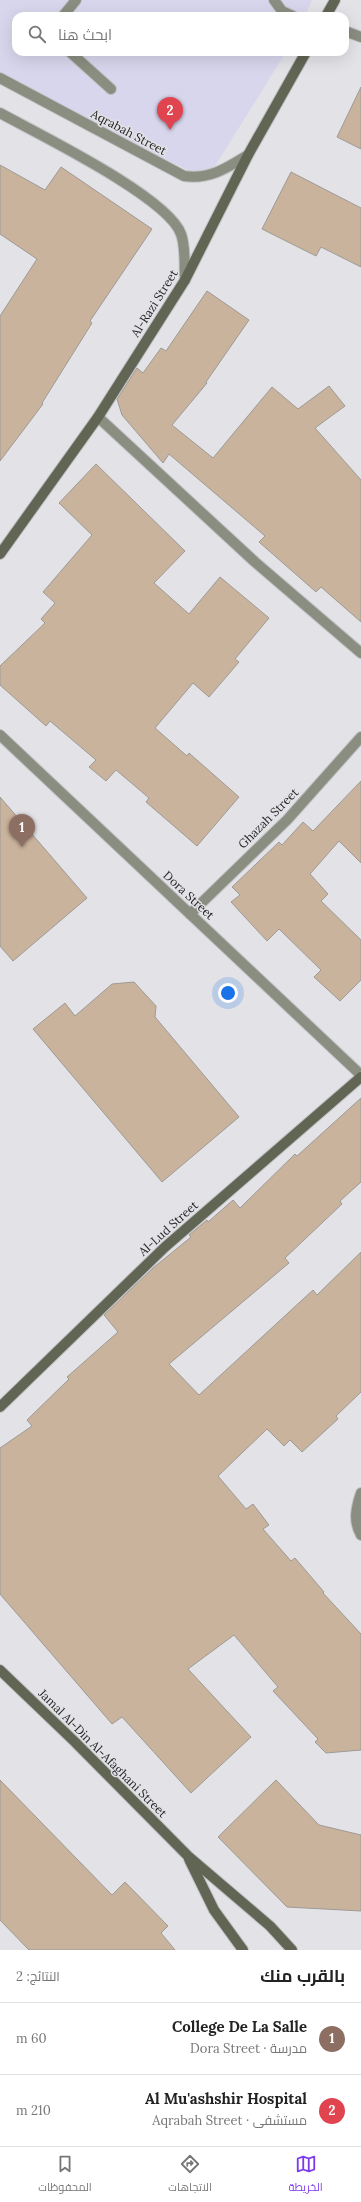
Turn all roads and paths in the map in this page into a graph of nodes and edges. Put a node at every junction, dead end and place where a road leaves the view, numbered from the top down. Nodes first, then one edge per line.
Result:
1 (76, 0) edge
2 (274, 0) edge
3 (335, 0) edge
4 (66, 12) edge
5 (284, 12) edge
6 (328, 12) edge
7 (349, 32) edge
8 (361, 37) edge
9 (74, 56) edge
10 (304, 56) edge
11 (0, 78) edge
12 (111, 89) dead end
13 (0, 113) edge
14 (248, 155) junction
15 (185, 280) junction
16 (98, 416) junction
17 (0, 554) edge
18 (361, 654) edge
19 (0, 735) edge
20 (361, 737) edge
21 (190, 914) junction
22 (361, 1076) edge
23 (0, 1407) edge
24 (361, 1493) edge
25 (361, 1535) edge
26 (0, 1670) edge
27 (188, 1856) junction
28 (243, 1950) edge
29 (292, 1950) edge

1 - 4 street
2 - 5 street
3 - 6 street
7 - 8 street
9 - 12 street
10 - 14 street, Al-Razi Street
11 - 14 street, Aqrabah Street
13 - 15 street
14 - 15 street, Al-Razi Street
15 - 16 street, Al-Razi Street
16 - 17 street, Al-Razi Street
16 - 18 street
19 - 21 street, Dora Street
20 - 21 street, Ghazah Street
21 - 22 street, Dora Street
22 - 23 street, Al-Lud Street
24 - 25 street
26 - 27 street, Jamal Al-Din Al-Afaghani Street
27 - 28 street, Jamal Al-Din Al-Afaghani Street
27 - 29 street, Jamal Al-Din Al-Afaghani Street

